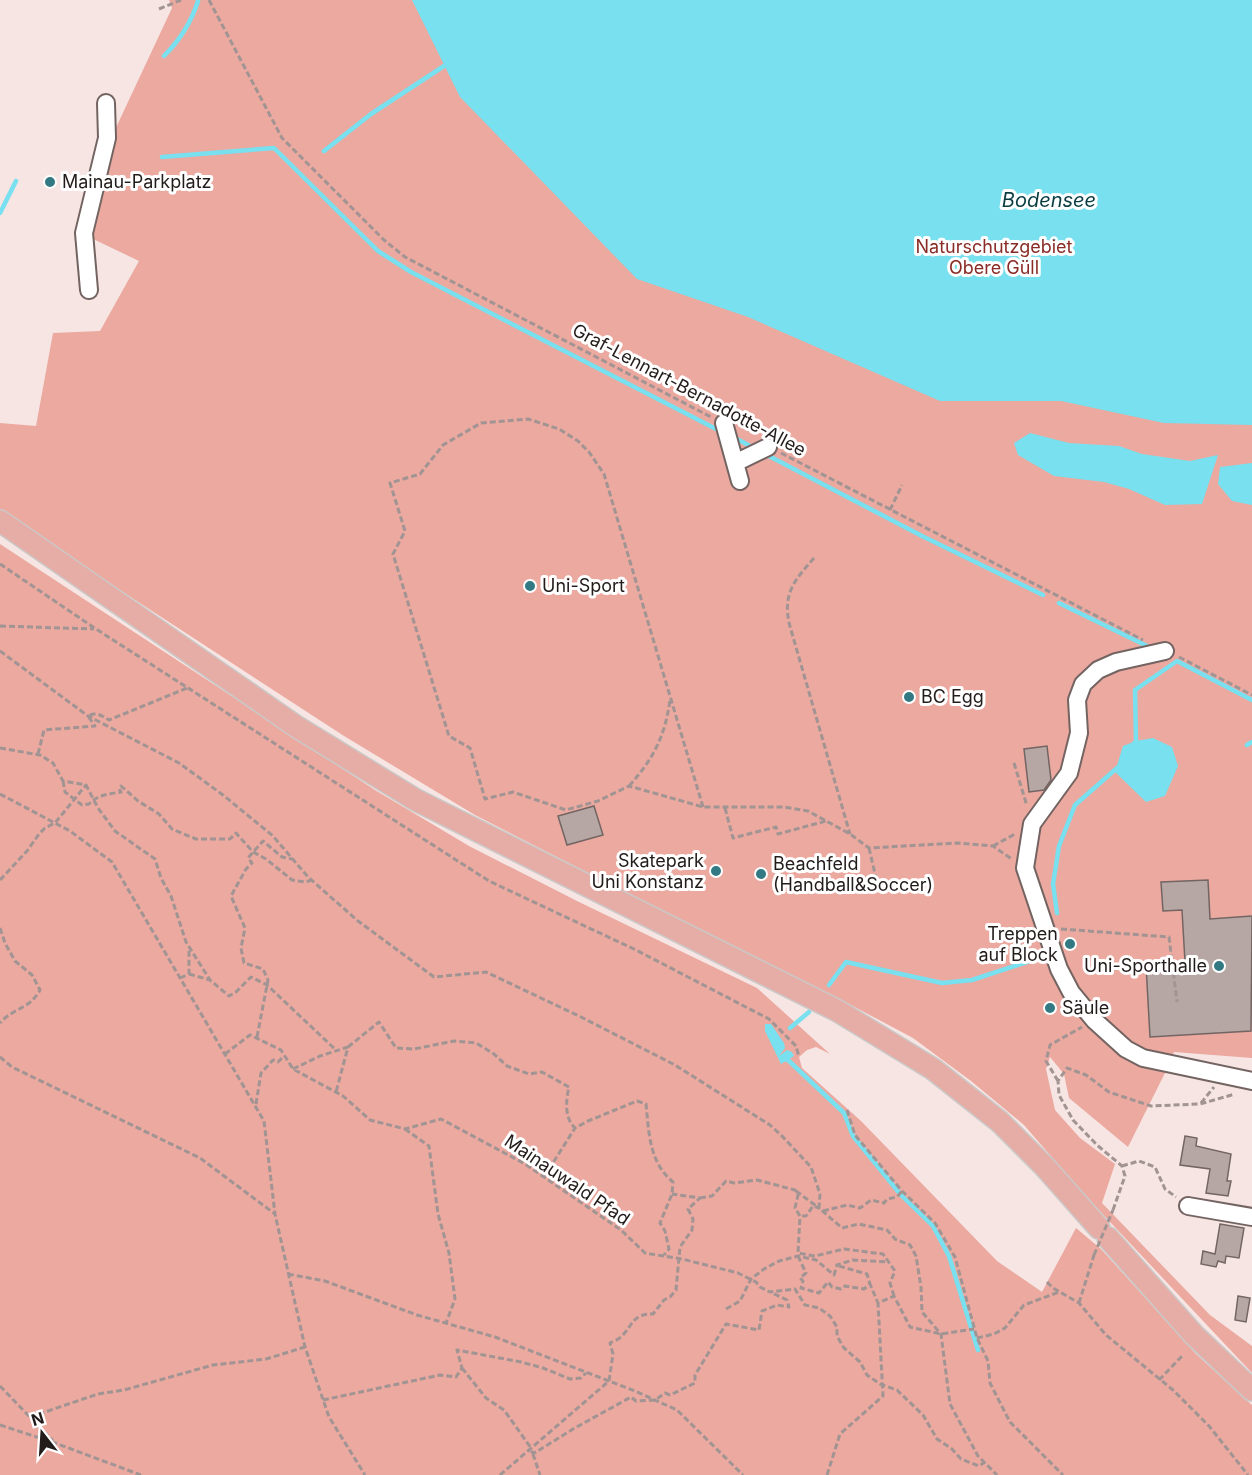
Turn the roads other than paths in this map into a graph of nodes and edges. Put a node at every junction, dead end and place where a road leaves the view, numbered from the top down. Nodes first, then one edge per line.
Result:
1 (106, 103) dead end
2 (89, 290) dead end
3 (724, 423) road end
4 (768, 447) road end
5 (735, 463) junction
6 (740, 481) dead end
7 (0, 522) edge
8 (1165, 651) road end
9 (1252, 1081) edge
10 (1188, 1206) road end
11 (1252, 1217) edge
12 (1252, 1390) edge

1 - 2 street
3 - 5 street
4 - 5 street
5 - 6 street
7 - 12 main road
8 - 9 street
10 - 11 street

